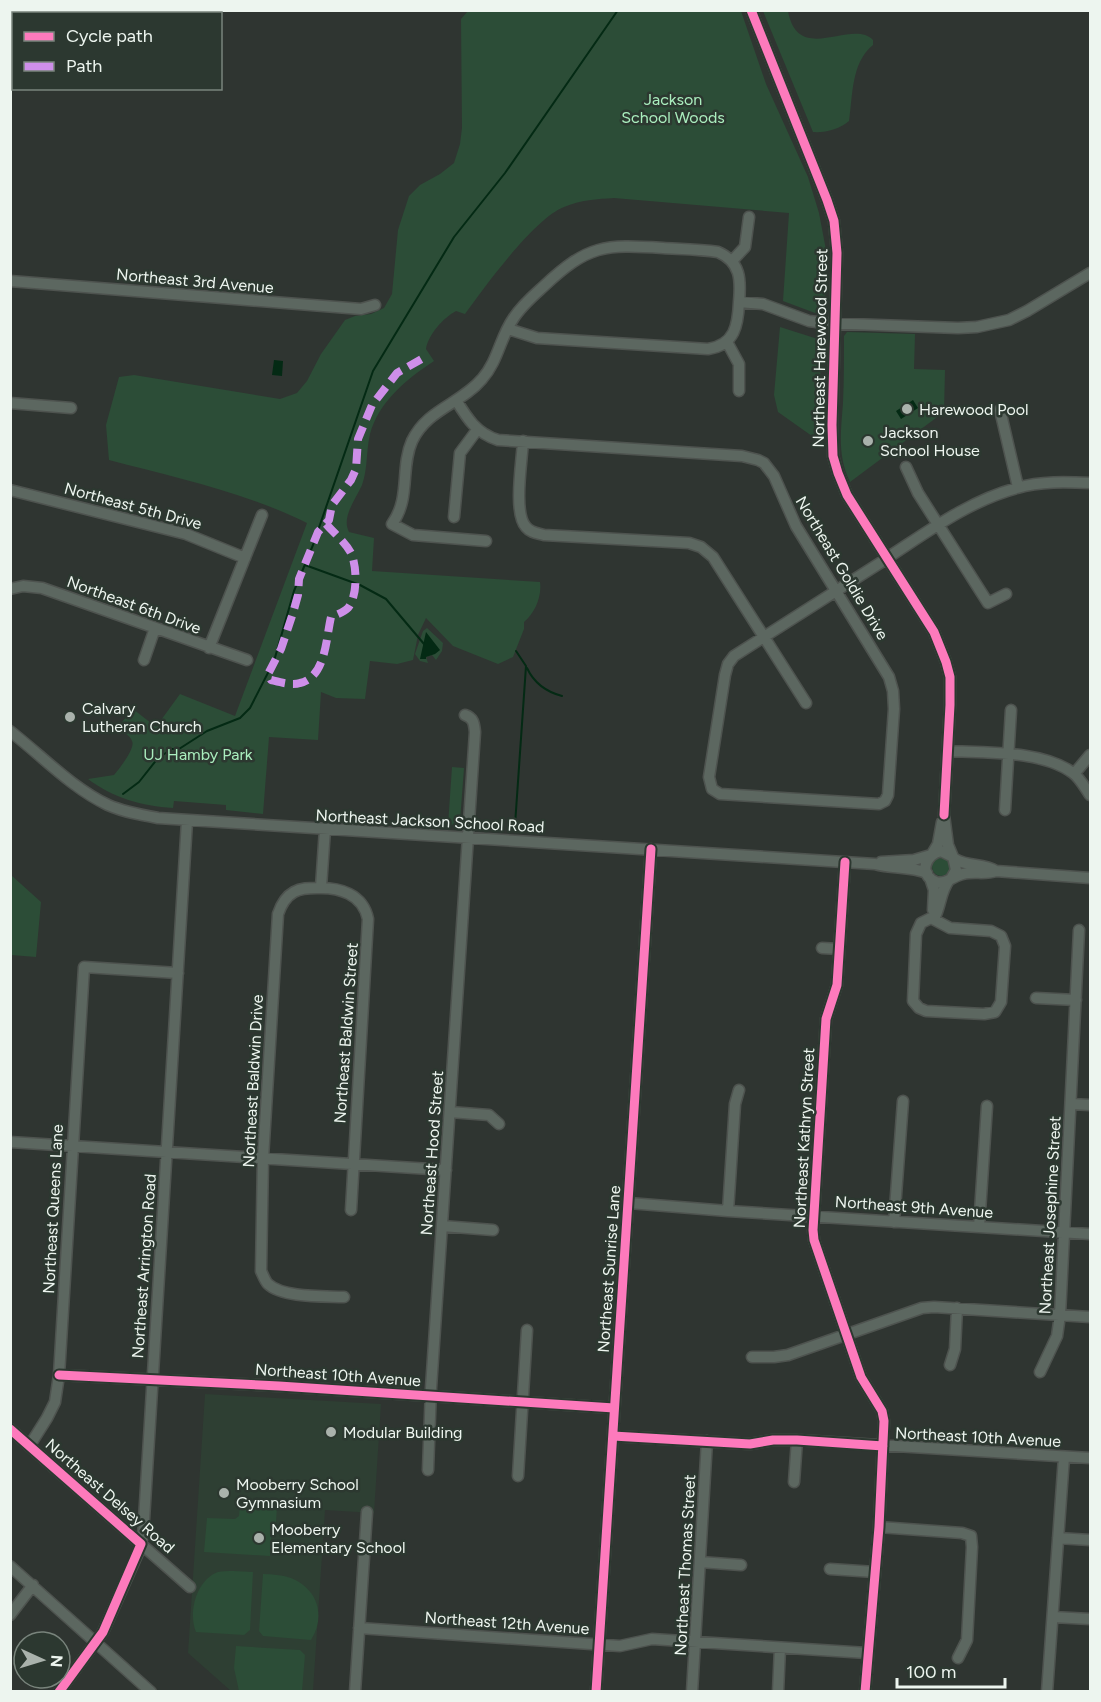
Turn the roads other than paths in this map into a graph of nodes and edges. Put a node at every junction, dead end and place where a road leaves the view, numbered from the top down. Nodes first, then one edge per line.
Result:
1 (751, 10) edge
2 (749, 217) dead end
3 (732, 261) junction
4 (1090, 273) edge
5 (10, 281) edge
6 (740, 302) junction
7 (375, 305) dead end
8 (835, 324) junction
9 (508, 329) junction
10 (727, 342) junction
11 (739, 392) dead end
12 (456, 400) junction
13 (10, 403) edge
14 (71, 408) dead end
15 (1000, 410) dead end
16 (477, 430) junction
17 (524, 441) junction
18 (906, 467) dead end
19 (1090, 483) edge
20 (1018, 487) junction
21 (10, 490) edge
22 (262, 515) dead end
23 (454, 517) dead end
24 (938, 524) junction
25 (486, 541) dead end
26 (245, 558) junction
27 (887, 558) junction
28 (10, 589) edge
29 (837, 590) junction
30 (1006, 594) dead end
31 (155, 628) junction
32 (764, 636) junction
33 (208, 648) junction
34 (144, 660) dead end
35 (247, 660) dead end
36 (806, 703) dead end
37 (1011, 710) dead end
38 (465, 715) dead end
39 (10, 731) edge
40 (948, 751) junction
41 (1009, 755) junction
42 (1090, 755) edge
43 (1074, 774) junction
44 (1090, 795) edge
45 (1005, 810) dead end
46 (944, 816) junction
47 (187, 820) junction
48 (325, 829) junction
49 (468, 838) junction
50 (651, 849) junction
51 (932, 854) junction
52 (954, 858) junction
53 (845, 862) junction
54 (875, 864) junction
55 (996, 871) junction
56 (928, 876) junction
57 (1090, 878) edge
58 (950, 879) junction
59 (321, 887) junction
60 (934, 919) junction
61 (1079, 930) dead end
62 (822, 948) dead end
63 (839, 949) junction
64 (178, 973) junction
65 (1036, 998) dead end
66 (1076, 1000) junction
67 (739, 1090) dead end
68 (903, 1101) dead end
69 (1071, 1104) junction
70 (1090, 1105) edge
71 (987, 1106) dead end
72 (450, 1112) junction
73 (499, 1124) dead end
74 (10, 1142) edge
75 (72, 1146) junction
76 (166, 1152) junction
77 (263, 1158) junction
78 (352, 1163) junction
79 (446, 1170) junction
80 (629, 1203) junction
81 (351, 1210) dead end
82 (728, 1211) junction
83 (813, 1215) junction
84 (894, 1221) junction
85 (442, 1226) junction
86 (979, 1227) junction
87 (493, 1230) dead end
88 (1065, 1232) junction
89 (1090, 1234) edge
90 (344, 1297) dead end
91 (957, 1308) junction
92 (1060, 1315) junction
93 (1090, 1317) edge
94 (527, 1330) dead end
95 (846, 1334) junction
96 (752, 1357) dead end
97 (950, 1365) dead end
98 (1040, 1372) dead end
99 (59, 1375) junction
100 (152, 1381) junction
101 (431, 1396) junction
102 (523, 1402) junction
103 (614, 1408) junction
104 (10, 1429) edge
105 (613, 1436) junction
106 (797, 1440) junction
107 (707, 1441) junction
108 (30, 1445) junction
109 (883, 1446) junction
110 (1064, 1457) junction
111 (1090, 1458) edge
112 (428, 1470) dead end
113 (518, 1476) dead end
114 (794, 1482) dead end
115 (367, 1512) dead end
116 (879, 1527) junction
117 (1058, 1538) junction
118 (1090, 1540) edge
119 (141, 1544) junction
120 (700, 1562) junction
121 (741, 1564) dead end
122 (10, 1566) edge
123 (830, 1569) dead end
124 (875, 1572) junction
125 (33, 1585) junction
126 (190, 1587) dead end
127 (10, 1615) edge
128 (1053, 1617) junction
129 (1090, 1619) edge
130 (359, 1628) junction
131 (96, 1642) junction
132 (695, 1643) junction
133 (599, 1645) junction
134 (780, 1648) junction
135 (867, 1653) junction
136 (958, 1658) dead end
137 (59, 1692) edge
138 (151, 1692) edge
139 (355, 1692) edge
140 (596, 1692) edge
141 (692, 1692) edge
142 (778, 1692) edge
143 (865, 1692) edge
144 (1047, 1692) edge

1 - 8 street, Northeast Harewood Street
2 - 3 street
3 - 6 street
3 - 9 street
4 - 8 street
5 - 7 street, Northeast 3rd Avenue
6 - 8 street
6 - 10 street
8 - 27 street, Northeast Harewood Street
9 - 10 street
9 - 12 street
10 - 11 street
12 - 16 street
12 - 25 street
13 - 14 street
15 - 20 street
16 - 17 street, Northeast Goldie Drive
16 - 23 street
17 - 29 street, Northeast Goldie Drive
17 - 32 street
18 - 24 street
19 - 20 street
20 - 24 street
21 - 26 street, Northeast 5th Drive
22 - 26 street
24 - 27 street
24 - 30 street
26 - 33 street
27 - 29 street
27 - 40 street, Northeast Harewood Street
28 - 31 street, Northeast 6th Drive
29 - 32 street
29 - 32 street, Northeast Goldie Drive
31 - 33 street, Northeast 6th Drive
31 - 34 street
32 - 36 street
33 - 35 street, Northeast 6th Drive
37 - 41 street
38 - 49 street, Northeast Hood Street
39 - 47 street, Northeast Jackson School Road
40 - 41 street
40 - 46 street, Northeast Harewood Street
41 - 43 street
41 - 45 street
42 - 43 street
43 - 44 street
46 - 51 street, Northeast Harewood Street
46 - 52 street, Northeast Harewood Street
47 - 48 street, Northeast Jackson School Road
47 - 64 street, Northeast Arrington Road
48 - 49 street, Northeast Jackson School Road
48 - 59 street
49 - 50 street, Northeast Jackson School Road
49 - 72 street, Northeast Hood Street
50 - 53 street, Northeast Jackson School Road
50 - 80 street, Northeast Sunrise Lane
51 - 52 street
51 - 54 street, Northeast Jackson School Road
51 - 56 street
52 - 55 street
52 - 58 street
53 - 54 street, Northeast Jackson School Road
53 - 63 street, Northeast Kathryn Street
54 - 56 street, Northeast Jackson School Road
55 - 57 street
55 - 58 street
56 - 58 street
56 - 60 street
58 - 60 street
59 - 77 street, Northeast Baldwin Drive
59 - 78 street, Northeast Baldwin Street
60 - 60 street
61 - 66 street, Northeast Josephine Street
62 - 63 street
63 - 83 street, Northeast Kathryn Street
64 - 75 street, Northeast Queens Lane
64 - 76 street, Northeast Arrington Road
65 - 66 street
66 - 69 street, Northeast Josephine Street
67 - 82 street
68 - 84 street
69 - 70 street
69 - 88 street, Northeast Josephine Street
71 - 86 street
72 - 73 street
72 - 79 street, Northeast Hood Street
74 - 75 street
75 - 76 street
75 - 99 street, Northeast Queens Lane
76 - 77 street
76 - 100 street, Northeast Arrington Road
77 - 78 street
77 - 90 street, Northeast Baldwin Drive
78 - 79 street
78 - 81 street, Northeast Baldwin Street
79 - 85 street, Northeast Hood Street
80 - 82 street, Northeast 9th Avenue
80 - 103 street, Northeast Sunrise Lane
82 - 83 street, Northeast 9th Avenue
83 - 84 street, Northeast 9th Avenue
83 - 95 street, Northeast Kathryn Street
84 - 86 street, Northeast 9th Avenue
85 - 87 street
85 - 101 street, Northeast Hood Street
86 - 88 street, Northeast 9th Avenue
88 - 89 street, Northeast 9th Avenue
88 - 92 street, Northeast Josephine Street
91 - 92 street
91 - 95 street
91 - 97 street
92 - 93 street
92 - 98 street, Northeast Josephine Street
94 - 102 street
95 - 96 street
95 - 109 street, Northeast Kathryn Street
99 - 100 street, Northeast 10th Avenue
99 - 108 street, Northeast Queens Lane
100 - 101 street, Northeast 10th Avenue
100 - 119 street, Northeast Arrington Road
101 - 102 street, Northeast 10th Avenue
101 - 112 street, Northeast Hood Street
102 - 103 street, Northeast 10th Avenue
102 - 113 street
103 - 105 street, Northeast Sunrise Lane
104 - 108 street, Northeast Delsey Road
105 - 107 street, Northeast 10th Avenue
105 - 133 street, Northeast Sunrise Lane
106 - 107 street, Northeast 10th Avenue
106 - 109 street, Northeast 10th Avenue
106 - 114 street
107 - 120 street, Northeast Thomas Street
108 - 119 street, Northeast Delsey Road
109 - 110 street, Northeast 10th Avenue
109 - 116 street, Northeast Kathryn Street
110 - 111 street, Northeast 10th Avenue
110 - 117 street
115 - 130 street
116 - 124 street, Northeast Kathryn Street
116 - 136 street
117 - 118 street
117 - 128 street
119 - 126 street, Northeast Delsey Road
119 - 131 street, Northeast Arrington Road
120 - 121 street
120 - 132 street, Northeast Thomas Street
122 - 125 street
123 - 124 street
124 - 135 street, Northeast Kathryn Street
125 - 127 street
125 - 131 street
128 - 129 street
128 - 144 street
130 - 133 street, Northeast 12th Avenue
130 - 139 street
131 - 137 street, Northeast Arrington Road
131 - 138 street
132 - 133 street, Northeast 12th Avenue
132 - 134 street, Northeast 12th Avenue
132 - 141 street, Northeast Thomas Street
133 - 140 street, Northeast Sunrise Lane
134 - 135 street, Northeast 12th Avenue
134 - 142 street
135 - 143 street, Northeast Kathryn Street

